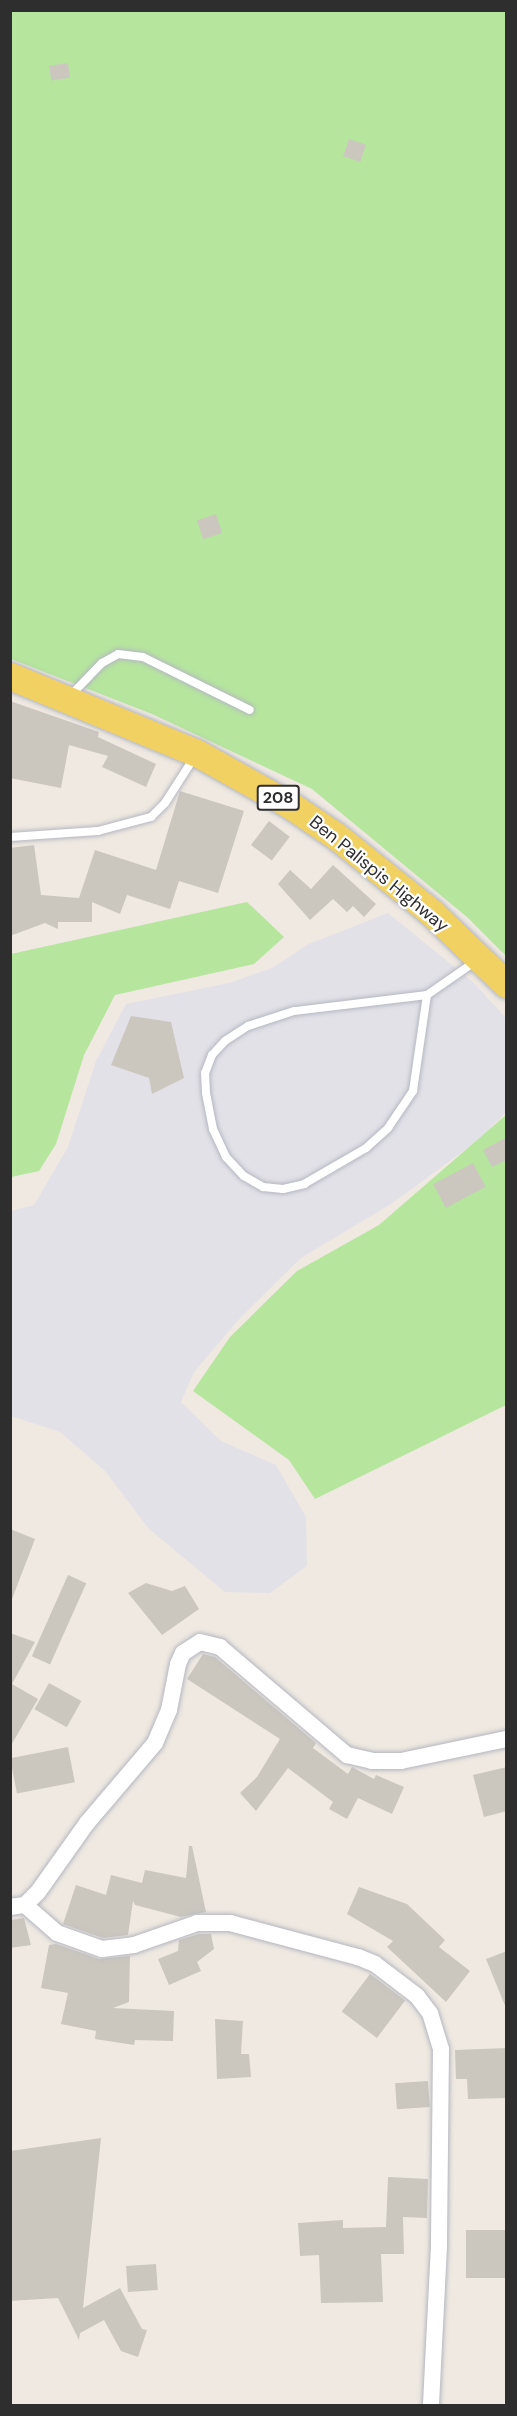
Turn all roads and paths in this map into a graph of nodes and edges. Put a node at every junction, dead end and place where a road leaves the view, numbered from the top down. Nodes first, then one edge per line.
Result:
1 (10, 676) edge
2 (68, 699) junction
3 (250, 710) dead end
4 (197, 753) junction
5 (10, 837) edge
6 (480, 958) junction
7 (507, 984) edge
8 (427, 995) junction
9 (507, 1738) edge
10 (18, 1906) edge
11 (431, 2406) edge

1 - 2 main road, Ben Palispis Highway / 208
2 - 3 lane
2 - 4 main road, Ben Palispis Highway / 208
4 - 5 lane
4 - 6 main road, Ben Palispis Highway / 208
6 - 7 main road, Ben Palispis Highway / 208
6 - 8 lane
8 - 8 lane
9 - 10 street
10 - 11 street

